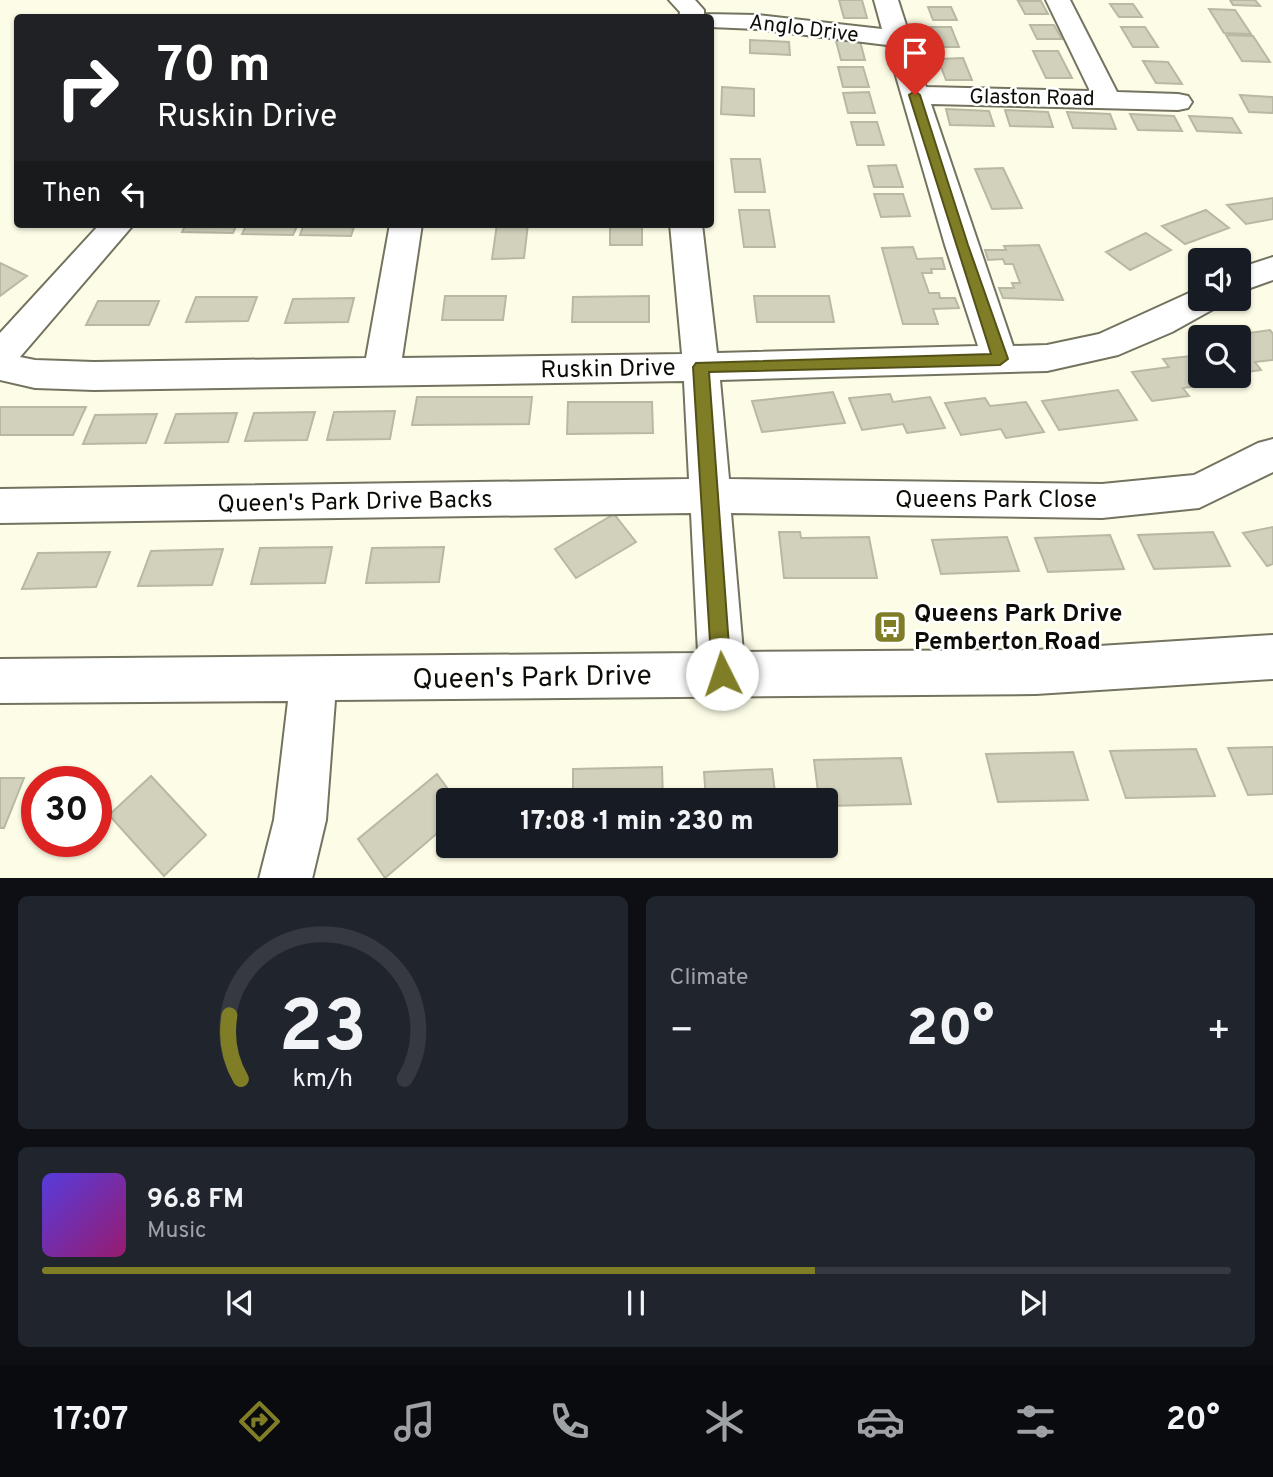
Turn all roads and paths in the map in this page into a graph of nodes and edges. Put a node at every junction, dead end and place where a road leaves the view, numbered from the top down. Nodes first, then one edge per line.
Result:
1 (681, 0) edge
2 (886, 0) edge
3 (1058, 0) edge
4 (692, 14) edge
5 (714, 20) edge
6 (897, 38) junction
7 (915, 95) junction
8 (1107, 99) junction
9 (1178, 102) dead end
10 (114, 228) edge
11 (405, 228) edge
12 (686, 228) edge
13 (1273, 268) edge
14 (1251, 276) edge
15 (1188, 308) edge
16 (0, 356) edge
17 (1000, 359) junction
18 (0, 366) edge
19 (701, 367) junction
20 (382, 372) junction
21 (1272, 454) edge
22 (710, 496) junction
23 (0, 506) edge
24 (1273, 657) edge
25 (722, 674) junction
26 (314, 678) junction
27 (0, 681) edge
28 (285, 878) edge

1 - 4 street
2 - 6 street
3 - 8 street, Glaston Road
5 - 6 street, Anglo Drive
6 - 7 street
7 - 8 street, Glaston Road
7 - 17 street
8 - 9 street, Glaston Road
10 - 16 street
11 - 20 street
12 - 19 street
13 - 14 street
15 - 17 street, Ruskin Drive
17 - 19 street, Ruskin Drive
18 - 20 street, Ruskin Drive
19 - 20 street, Ruskin Drive
19 - 22 street
21 - 22 street, Queens Park Close
22 - 23 street, Queen's Park Drive Backs
22 - 25 street
24 - 25 street, Queen's Park Drive
25 - 26 street, Queen's Park Drive
26 - 27 street, Queen's Park Drive
26 - 28 street

